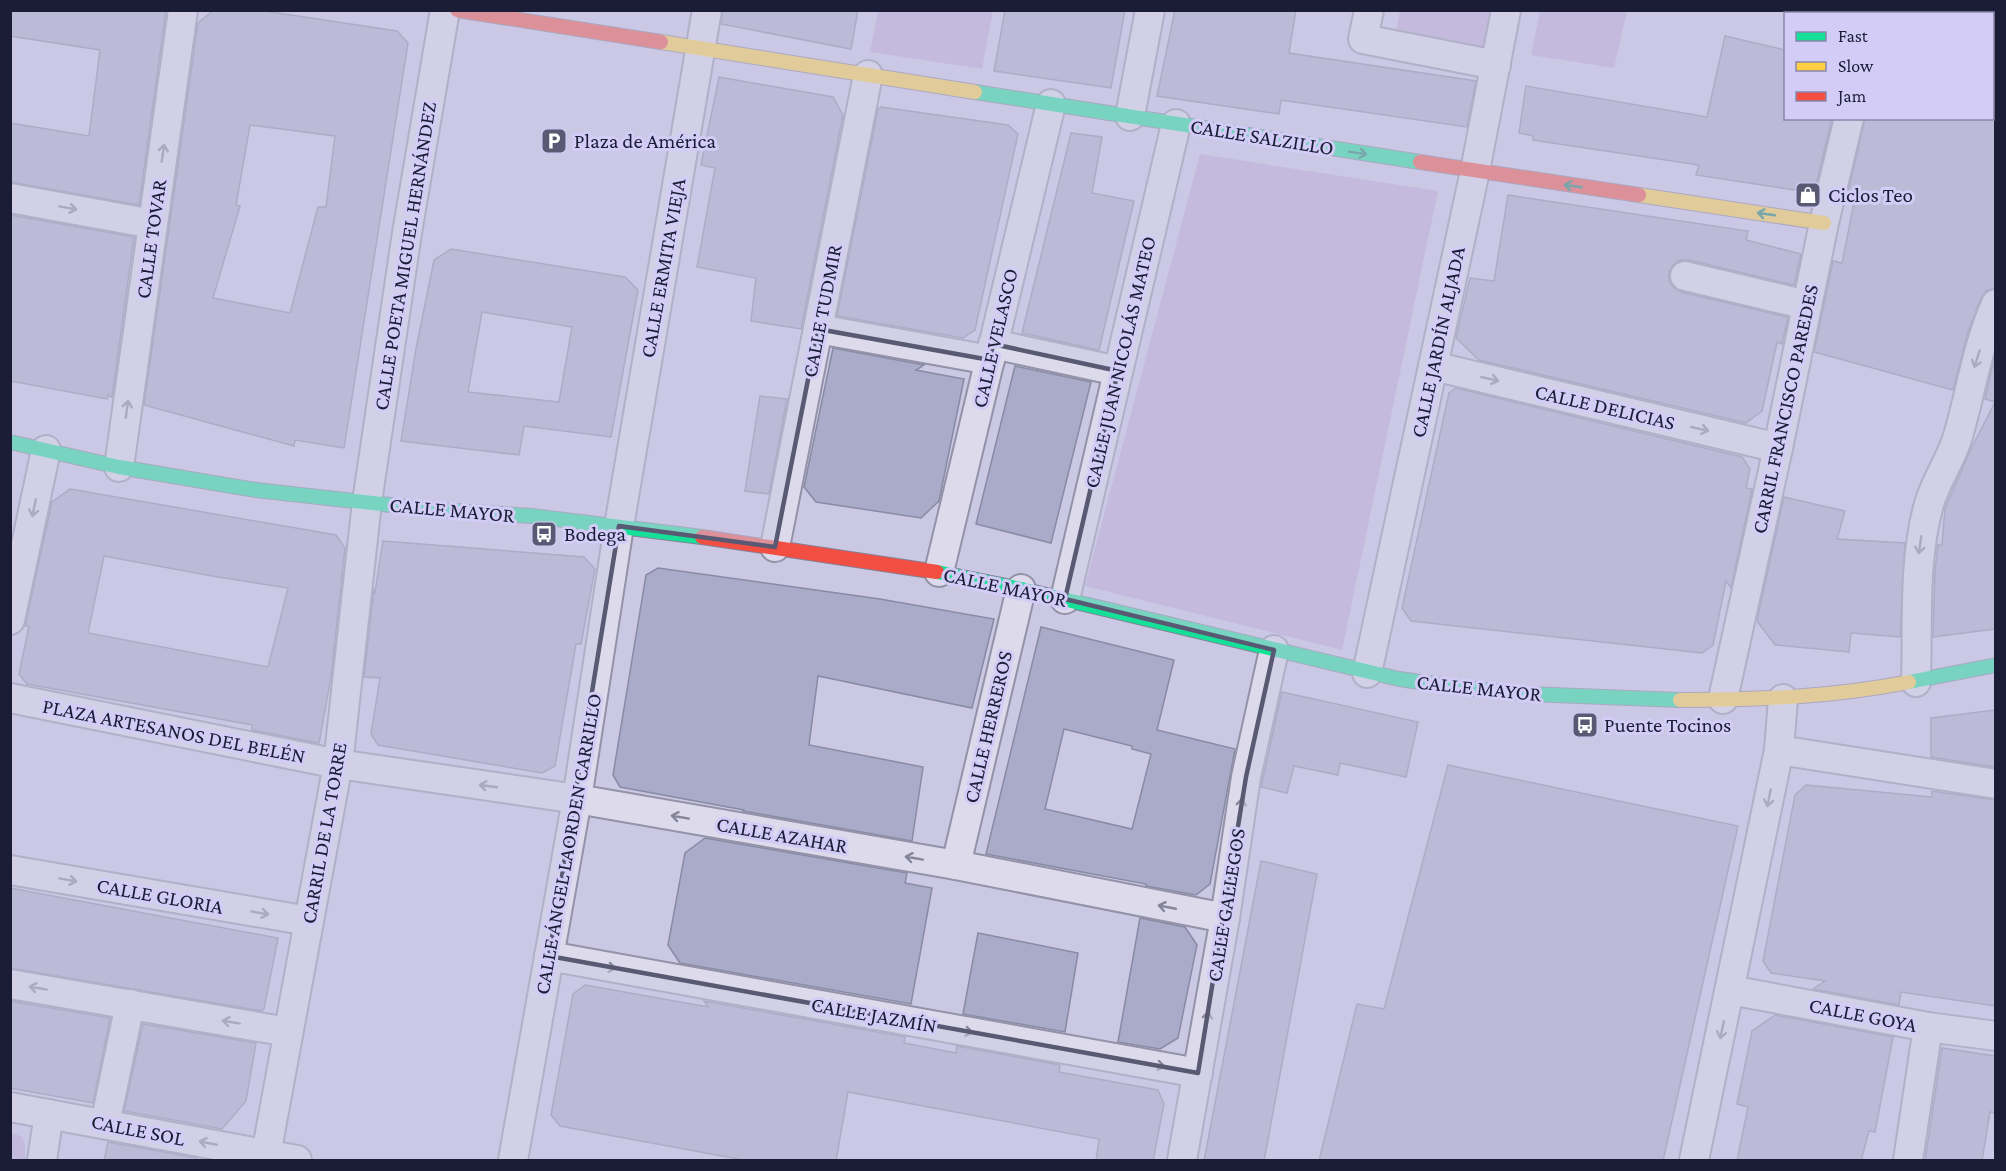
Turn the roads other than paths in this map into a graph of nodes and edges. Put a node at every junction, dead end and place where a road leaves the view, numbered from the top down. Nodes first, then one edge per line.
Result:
1 (183, 10) edge
2 (444, 10) edge
3 (457, 10) edge
4 (707, 10) edge
5 (1150, 10) edge
6 (1369, 10) edge
7 (1506, 10) edge
8 (700, 49) junction
9 (1496, 65) junction
10 (868, 75) junction
11 (1051, 104) junction
12 (1130, 116) junction
13 (1849, 120) edge
14 (1176, 124) junction
15 (1475, 171) junction
16 (10, 198) edge
17 (1824, 223) junction
18 (153, 224) junction
19 (1685, 276) dead end
20 (1995, 304) edge
21 (1807, 305) junction
22 (818, 329) junction
23 (991, 352) junction
24 (1433, 366) junction
25 (1118, 371) junction
26 (10, 442) edge
27 (1778, 448) junction
28 (45, 450) junction
29 (118, 467) junction
30 (367, 502) junction
31 (620, 526) junction
32 (775, 546) junction
33 (939, 572) junction
34 (14, 583) edge
35 (1021, 589) junction
36 (1065, 599) junction
37 (10, 620) edge
38 (1274, 650) junction
39 (1995, 666) edge
40 (1367, 672) junction
41 (1916, 682) junction
42 (10, 698) edge
43 (1723, 699) junction
44 (1784, 699) junction
45 (1779, 750) junction
46 (338, 764) junction
47 (1995, 784) edge
48 (577, 799) junction
49 (956, 865) junction
50 (10, 870) edge
51 (1225, 918) junction
52 (309, 921) junction
53 (549, 956) junction
54 (10, 984) edge
55 (1731, 990) junction
56 (130, 1004) junction
57 (1928, 1027) junction
58 (288, 1032) junction
59 (1995, 1036) edge
60 (1198, 1073) junction
61 (10, 1107) edge
62 (49, 1114) junction
63 (105, 1124) junction
64 (265, 1157) edge
65 (42, 1161) edge
66 (297, 1161) edge
67 (513, 1161) edge
68 (1182, 1161) edge
69 (1694, 1161) edge
70 (1908, 1161) edge

18 -> 1 street, CALLE TOVAR
2 - 30 street, CALLE POETA MIGUEL HERNÁNDEZ
3 - 8 main road
4 - 8 street, CALLE ERMITA VIEJA
5 - 12 street
6 - 9 street
7 - 9 street, CALLE JARDÍN ALJADA
8 - 10 main road, CALLE SALZILLO
8 - 31 street, CALLE ERMITA VIEJA
9 - 15 street, CALLE JARDÍN ALJADA
10 - 11 main road, CALLE SALZILLO
10 - 22 street, CALLE TUDMIR
11 - 12 main road, CALLE SALZILLO
11 - 23 street, CALLE VELASCO
12 - 14 main road, CALLE SALZILLO
13 - 17 street, CARRIL FRANCISCO PAREDES
14 -> 15 main road, CALLE SALZILLO
14 - 25 street, CALLE JUAN NICOLÁS MATEO
17 -> 15 main road, CALLE SALZILLO
15 - 24 street, CALLE JARDÍN ALJADA
16 -> 18 street
17 - 21 street, CARRIL FRANCISCO PAREDES
29 -> 18 street, CALLE TOVAR
19 - 21 street
20 -> 41 street
21 - 27 street, CARRIL FRANCISCO PAREDES
22 - 23 street
22 - 32 street, CALLE TUDMIR
23 - 25 street
23 - 33 street, CALLE VELASCO
24 -> 27 street, CALLE DELICIAS
24 - 40 street, CALLE JARDÍN ALJADA
25 - 36 street, CALLE JUAN NICOLÁS MATEO
26 - 28 main road, CALLE MAYOR
27 - 43 street, CARRIL FRANCISCO PAREDES
28 - 29 main road, CALLE MAYOR
28 -> 34 street
29 - 30 main road, CALLE MAYOR
30 - 31 main road, CALLE MAYOR
30 - 46 street, CARRIL DE LA TORRE
31 - 32 main road, CALLE MAYOR
31 - 48 street, CALLE ÁNGEL LAORDEN CARRILLO
32 - 33 main road, CALLE MAYOR
33 - 35 main road, CALLE MAYOR
34 - 37 street
35 - 36 main road, CALLE MAYOR
35 - 49 street, CALLE HERREROS
36 - 38 main road, CALLE MAYOR
38 - 40 main road, CALLE MAYOR
51 -> 38 street, CALLE GALLEGOS
39 - 41 main road, CALLE MAYOR
40 - 43 main road, CALLE MAYOR
41 - 44 main road, CALLE MAYOR
42 - 46 street, PLAZA ARTESANOS DEL BELÉN
43 - 44 main road, CALLE MAYOR
44 - 45 street
45 - 47 street
45 -> 55 street
48 -> 46 street, CALLE AZAHAR
46 - 52 street, CARRIL DE LA TORRE
49 -> 48 street, CALLE AZAHAR
48 - 53 street, CALLE ÁNGEL LAORDEN CARRILLO
51 -> 49 street, CALLE AZAHAR
50 -> 52 street, CALLE GLORIA
60 -> 51 street, CALLE GALLEGOS
52 - 58 street, CARRIL DE LA TORRE
53 -> 60 street, CALLE JAZMÍN
53 - 67 street, CALLE ÁNGEL LAORDEN CARRILLO
56 -> 54 street
55 - 57 street, CALLE GOYA
55 -> 69 street
58 -> 56 street
56 - 63 street
57 - 59 street, CALLE GOYA
57 - 70 street
58 - 64 street, CARRIL DE LA TORRE
60 - 68 street, CALLE GALLEGOS
61 - 62 street, CALLE SOL
62 - 63 street, CALLE SOL
62 - 65 street
64 -> 63 street, CALLE SOL
64 - 66 street, CALLE SOL

